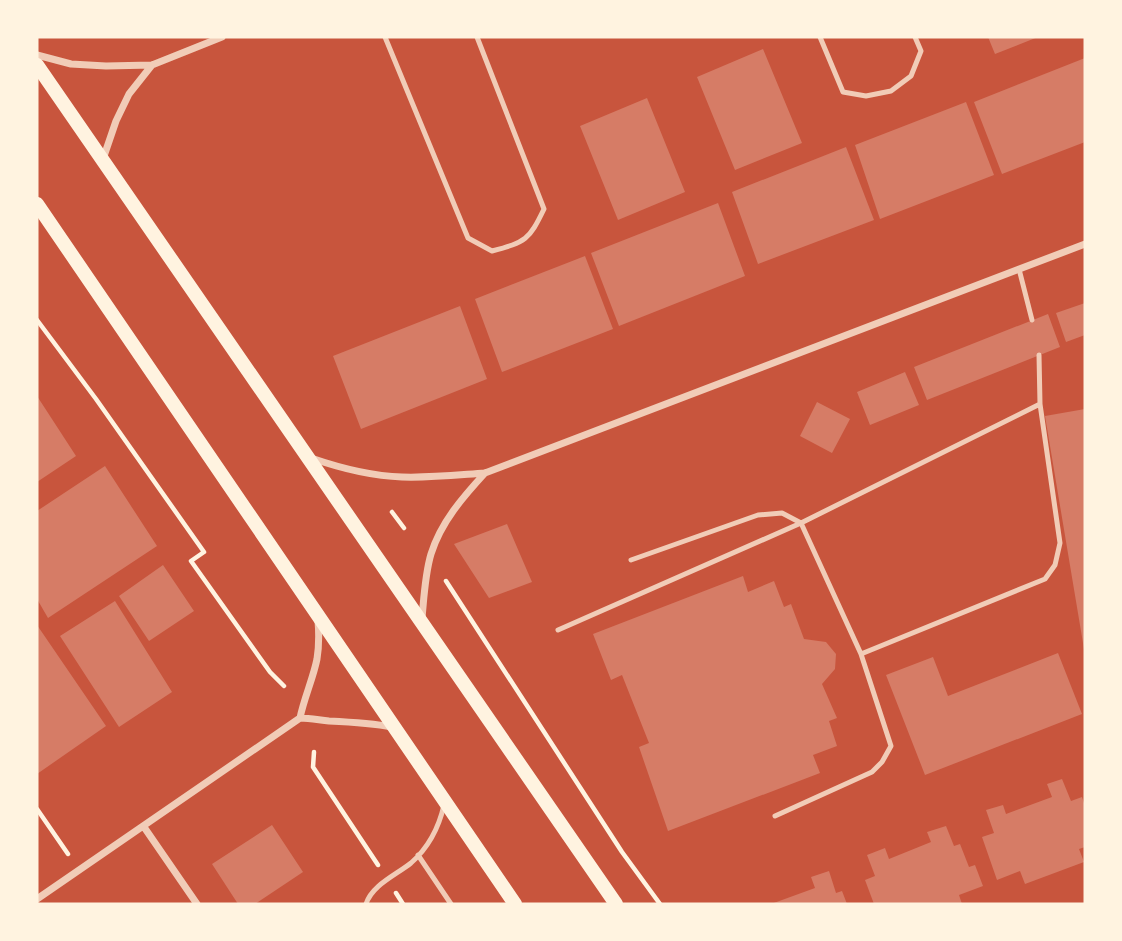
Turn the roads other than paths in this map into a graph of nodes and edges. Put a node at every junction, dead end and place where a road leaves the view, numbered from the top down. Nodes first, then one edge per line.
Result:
1 (222, 37) edge
2 (385, 37) edge
3 (477, 37) edge
4 (820, 37) edge
5 (915, 37) edge
6 (37, 55) edge
7 (37, 65) edge
8 (152, 65) junction
9 (103, 160) junction
10 (37, 204) edge
11 (1085, 244) edge
12 (1019, 269) junction
13 (1032, 320) dead end
14 (1039, 355) dead end
15 (1040, 404) junction
16 (307, 456) junction
17 (485, 473) junction
18 (800, 523) junction
19 (631, 560) dead end
20 (317, 613) junction
21 (421, 622) junction
22 (558, 630) dead end
23 (861, 654) junction
24 (300, 718) junction
25 (395, 727) junction
26 (444, 802) junction
27 (775, 816) dead end
28 (144, 827) junction
29 (418, 855) junction
30 (37, 899) edge
31 (197, 904) edge
32 (366, 904) edge
33 (451, 904) edge
34 (515, 904) edge
35 (616, 904) edge

1 - 8 street
2 - 3 lane
4 - 5 lane
6 - 8 street
7 - 9 main road
8 - 9 street
9 - 16 main road
10 - 20 main road
11 - 12 street
12 - 13 lane
12 - 17 street
14 - 15 lane
15 - 18 lane
15 - 23 lane
16 - 17 street
16 - 21 main road
17 - 21 street
18 - 19 lane
18 - 22 lane
18 - 23 lane
20 - 24 street
20 - 25 main road
21 - 35 main road
23 - 27 lane
24 - 25 street
24 - 28 street
25 - 26 main road
26 - 29 lane
26 - 34 main road
28 - 30 street
28 - 31 street
29 - 32 lane
29 - 33 lane

